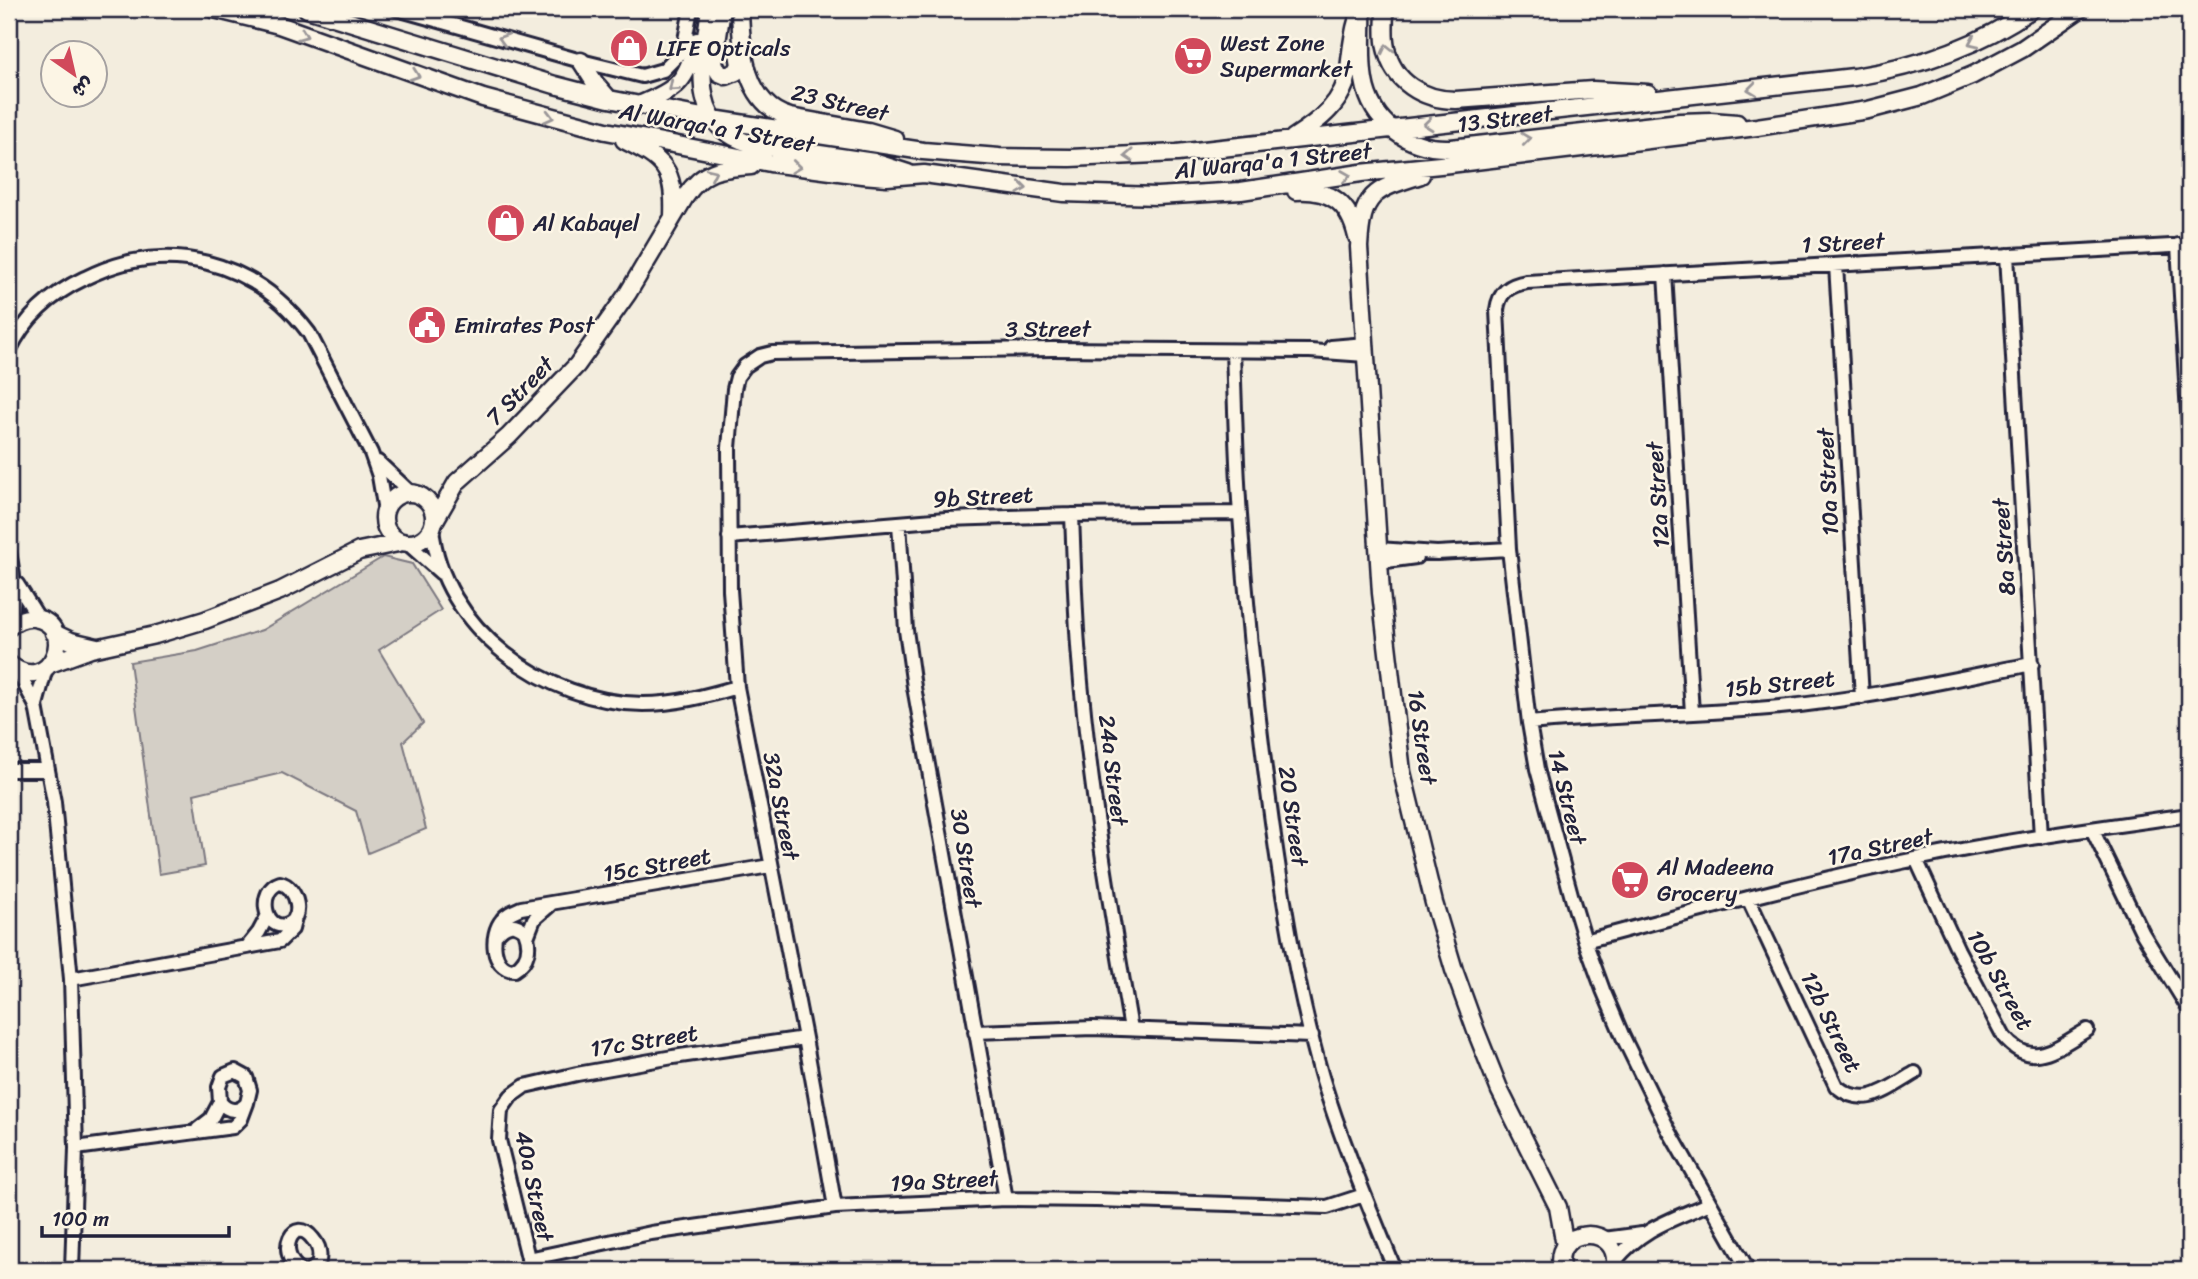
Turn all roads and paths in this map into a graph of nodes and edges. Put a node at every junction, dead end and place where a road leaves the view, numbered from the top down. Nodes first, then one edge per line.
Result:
1 (214, 9) edge
2 (307, 9) edge
3 (348, 9) edge
4 (397, 9) edge
5 (691, 9) edge
6 (710, 9) edge
7 (722, 9) edge
8 (738, 9) edge
9 (1362, 9) edge
10 (1385, 9) edge
11 (2032, 9) edge
12 (2080, 9) edge
13 (332, 17) junction
14 (581, 61) junction
15 (1674, 97) junction
16 (609, 99) junction
17 (639, 104) junction
18 (713, 119) junction
19 (1757, 127) junction
20 (1390, 128) junction
21 (606, 131) junction
22 (1289, 141) junction
23 (922, 151) junction
24 (770, 163) junction
25 (1450, 164) junction
26 (911, 174) junction
27 (1241, 191) junction
28 (673, 216) junction
29 (2184, 245) edge
30 (1359, 247) junction
31 (2007, 255) junction
32 (1836, 265) junction
33 (1665, 274) junction
34 (1502, 293) joint
35 (1366, 350) junction
36 (9, 351) edge
37 (1233, 351) junction
38 (733, 408) joint
39 (2189, 431) edge
40 (371, 453) junction
41 (457, 482) junction
42 (411, 493) junction
43 (385, 512) junction
44 (1239, 513) junction
45 (1072, 515) junction
46 (899, 523) junction
47 (433, 525) junction
48 (729, 537) junction
49 (405, 542) junction
50 (1509, 549) junction
51 (359, 551) junction
52 (9, 553) edge
53 (1379, 556) junction
54 (442, 573) junction
55 (15, 581) junction
56 (39, 619) junction
57 (9, 627) edge
58 (54, 633) junction
59 (99, 647) junction
60 (2032, 664) junction
61 (11, 666) edge
62 (48, 666) junction
63 (737, 687) junction
64 (1862, 697) junction
65 (36, 706) junction
66 (1692, 713) junction
67 (1529, 723) junction
68 (48, 770) junction
69 (9, 771) edge
70 (2189, 815) edge
71 (2092, 829) junction
72 (2041, 836) junction
73 (1916, 859) junction
74 (771, 866) junction
75 (1748, 898) junction
76 (551, 905) junction
77 (268, 915) junction
78 (295, 918) junction
79 (496, 934) junction
80 (527, 937) junction
81 (1585, 941) junction
82 (247, 947) junction
83 (72, 979) junction
84 (2189, 1009) edge
85 (1131, 1029) junction
86 (2087, 1030) dead end
87 (975, 1032) junction
88 (1312, 1036) junction
89 (805, 1038) junction
90 (1915, 1073) dead end
91 (220, 1102) junction
92 (247, 1103) junction
93 (501, 1110) joint
94 (195, 1131) junction
95 (76, 1148) junction
96 (1364, 1195) junction
97 (1006, 1199) junction
98 (1708, 1199) junction
99 (835, 1207) junction
100 (1558, 1207) junction
101 (1642, 1234) junction
102 (1596, 1237) junction
103 (1558, 1262) edge
104 (530, 1265) edge
105 (1614, 1266) edge
106 (293, 1267) edge
107 (72, 1270) edge
108 (312, 1270) edge
109 (1395, 1270) edge
110 (1748, 1270) edge

1 -> 21 street, Al Warqa'a 1 Street
2 - 13 street, Al Warqa'a 1 Street
3 - 13 street
14 -> 4 street
5 - 14 street
6 -> 17 street
6 - 18 street
7 - 8 street
8 - 23 street, 23 Street
9 - 20 street, 13 Street
9 - 22 street
15 -> 10 street, 13 Street
11 -> 15 street, Al Warqa'a 1 Street
12 - 19 street, Al Warqa'a 1 Street
13 - 16 street, Al Warqa'a 1 Street
14 - 16 street
15 -> 20 street, Al Warqa'a 1 Street
16 - 17 street, Al Warqa'a 1 Street
17 - 18 street, Al Warqa'a 1 Street
18 - 23 street, Al Warqa'a 1 Street
18 - 26 street
20 -> 19 street, 13 Street
19 - 25 street, Al Warqa'a 1 Street
20 - 22 street, Al Warqa'a 1 Street
21 - 24 street, Al Warqa'a 1 Street
21 - 28 street
22 -> 23 street, Al Warqa'a 1 Street
24 -> 26 street, Al Warqa'a 1 Street
28 -> 24 street, 7 Street
27 -> 25 street, Al Warqa'a 1 Street
25 - 30 street, 16 Street
26 -> 27 street, Al Warqa'a 1 Street
27 - 30 street, 16 Street
28 - 41 street, 7 Street
29 - 31 street, 1 Street
29 - 39 street
30 - 35 street, 16 Street
31 - 32 street, 1 Street
31 - 60 street, 8a Street
32 - 33 street, 1 Street
32 - 64 street, 10a Street
33 - 34 street, 1 Street
33 - 66 street, 12a Street
34 - 50 street, 14 Street
35 - 37 street, 3 Street
35 - 53 street, 16 Street
36 - 40 street
37 - 38 street, 3 Street
37 - 44 street, 20 Street
38 - 48 street, 32a Street
40 - 42 street
40 - 43 street
41 - 42 street, 7 Street
41 - 47 street, 7 Street
42 - 43 street
42 - 47 street
43 - 49 street
43 - 51 street
44 - 45 street, 9b Street
44 - 88 street, 20 Street
45 - 46 street, 9b Street
45 - 85 street, 24a Street
46 - 48 street, 9b Street
46 - 87 street, 30 Street
47 - 49 street
47 - 54 street
48 - 63 street, 32a Street
49 - 51 street
49 - 54 street
50 - 53 street
50 - 67 street, 14 Street
51 - 59 street
52 - 55 street
53 - 100 street, 16 Street
54 - 63 street
55 - 56 street
55 - 57 street
56 - 57 street
56 - 58 street
58 - 59 street
58 - 62 street
59 - 62 street
60 - 64 street, 15b Street
60 - 72 street, 8a Street
61 - 62 street
61 - 65 street
62 - 65 street
63 - 74 street, 32a Street
64 - 66 street, 15b Street
65 - 68 street
66 - 67 street, 15b Street
67 - 81 street, 14 Street
68 - 69 street
68 - 83 street
70 - 71 street, 17a Street
71 - 72 street, 17a Street
71 - 84 street
72 - 73 street, 17a Street
73 - 75 street, 17a Street
73 - 86 street, 10b Street
74 - 76 street, 15c Street
74 - 89 street, 32a Street
75 - 81 street, 17a Street
75 - 90 street, 12b Street
76 - 79 street, 15c Street
76 - 80 street
77 - 78 street
77 - 78 street
77 - 82 street
78 - 82 street
79 - 80 street
79 - 80 street
81 - 98 street, 14 Street
82 - 83 street
83 - 95 street
85 - 87 street
85 - 88 street
87 - 97 street, 30 Street
88 - 96 street, 20 Street
89 - 93 street, 17c Street
89 - 99 street, 32a Street
91 - 92 street
91 - 92 street
91 - 94 street
92 - 94 street
93 - 104 street, 40a Street
94 - 95 street
95 - 107 street
96 - 97 street, 19a Street
96 - 109 street, 20 Street
97 - 99 street, 19a Street
98 - 101 street
98 - 110 street, 14 Street
99 - 104 street, 19a Street
100 - 102 street, 16 Street
100 - 103 street, 16 Street
101 - 102 street
101 - 105 street
102 - 103 street
102 - 105 street
106 - 108 street

